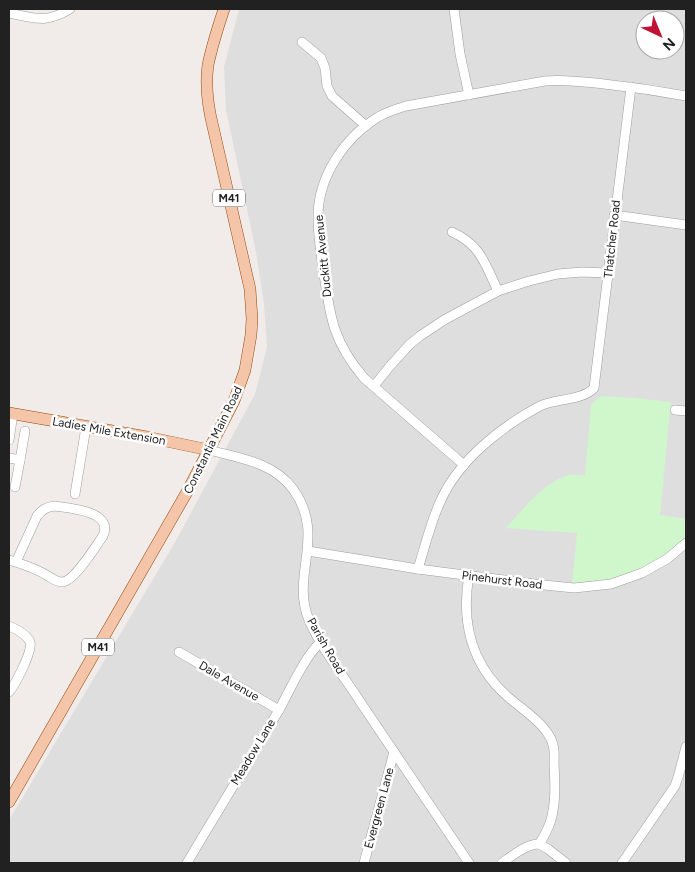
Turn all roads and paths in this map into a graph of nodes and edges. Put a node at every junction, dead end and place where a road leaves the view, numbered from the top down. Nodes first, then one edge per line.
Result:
1 (70, 9) edge
2 (224, 9) edge
3 (454, 9) edge
4 (9, 13) edge
5 (302, 42) dead end
6 (631, 87) junction
7 (686, 94) edge
8 (469, 95) junction
9 (366, 126) junction
10 (614, 215) junction
11 (686, 225) edge
12 (452, 232) dead end
13 (608, 273) junction
14 (498, 291) junction
15 (374, 386) junction
16 (674, 410) dead end
17 (686, 411) edge
18 (11, 414) edge
19 (86, 427) junction
20 (25, 431) dead end
21 (9, 440) edge
22 (209, 450) junction
23 (9, 458) edge
24 (20, 460) junction
25 (464, 465) junction
26 (15, 488) dead end
27 (75, 494) dead end
28 (686, 543) edge
29 (308, 551) junction
30 (12, 561) edge
31 (418, 569) junction
32 (469, 575) junction
33 (9, 626) edge
34 (321, 642) junction
35 (179, 652) dead end
36 (9, 692) edge
37 (279, 710) junction
38 (686, 747) edge
39 (394, 752) junction
40 (404, 768) junction
41 (388, 775) junction
42 (9, 802) edge
43 (539, 844) junction
44 (187, 863) edge
45 (364, 863) edge
46 (469, 863) edge
47 (502, 863) edge
48 (566, 863) edge
49 (622, 863) edge

1 - 4 street
2 - 22 main road, Constantia Main Road / M41
3 - 8 street
5 - 9 street
6 - 7 street, Duckitt Avenue
6 - 8 street, Duckitt Avenue
6 - 10 street, Thatcher Road
8 - 9 street, Duckitt Avenue
9 - 15 street, Duckitt Avenue
10 - 11 street
10 - 13 street, Thatcher Road
12 - 14 street
13 - 14 street
13 - 25 street, Thatcher Road
14 - 15 street
15 - 25 street, Duckitt Avenue
16 - 17 street
18 - 19 main road, Ladies Mile Extension
18 - 21 street
19 - 22 main road, Ladies Mile Extension
19 - 27 street
20 - 24 street
22 - 29 street, Parish Road
22 - 42 main road, Constantia Main Road / M41
23 - 24 street
24 - 26 street
25 - 31 street
28 - 32 street, Pinehurst Road
29 - 31 street, Pinehurst Road
29 - 34 street, Parish Road
30 - 30 street
31 - 32 street, Pinehurst Road
32 - 43 street
33 - 36 street
34 - 37 street, Meadow Lane
34 - 39 street, Parish Road
35 - 37 street, Dale Avenue
37 - 44 street, Meadow Lane
38 - 49 street
39 - 40 street, Parish Road
39 - 41 street, Evergreen Lane
40 - 41 street
40 - 46 street, Parish Road
41 - 45 street, Evergreen Lane
43 - 47 street
43 - 48 street

